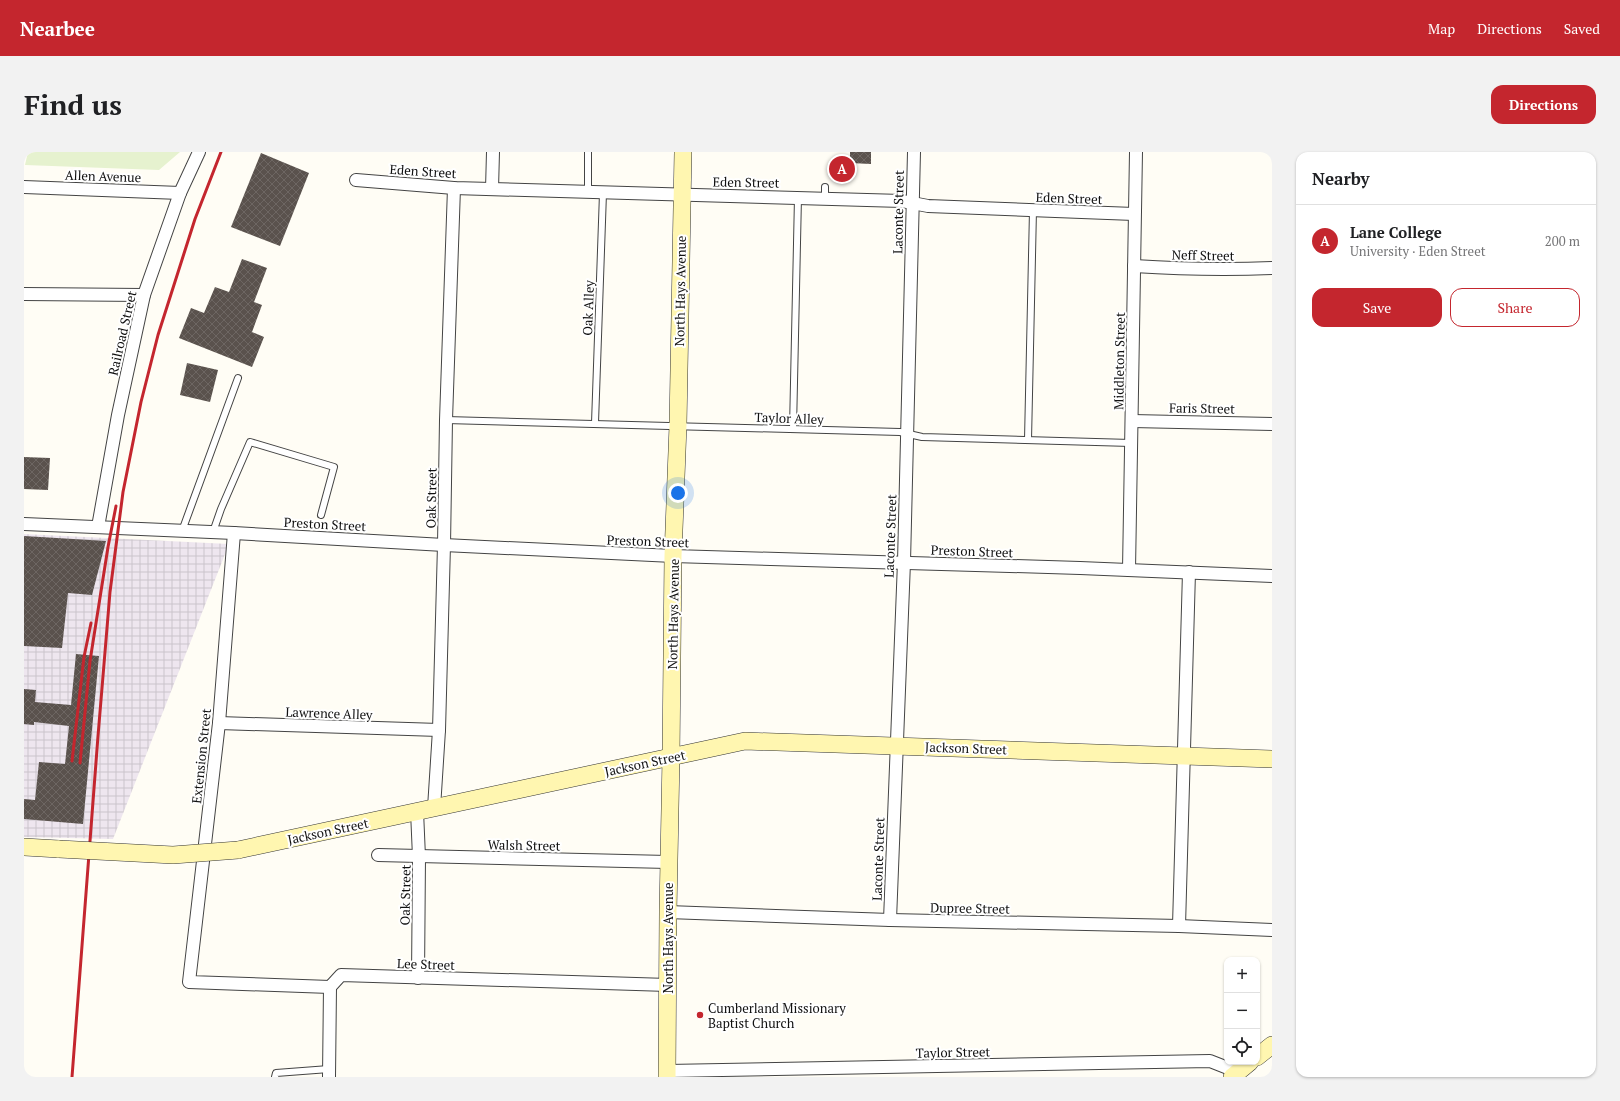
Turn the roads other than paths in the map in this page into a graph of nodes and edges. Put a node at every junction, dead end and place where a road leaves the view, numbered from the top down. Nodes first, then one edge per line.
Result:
1 (199, 152) edge
2 (493, 152) edge
3 (588, 152) edge
4 (683, 152) edge
5 (914, 152) edge
6 (1136, 152) edge
7 (356, 180) dead end
8 (24, 187) edge
9 (454, 188) junction
10 (492, 189) junction
11 (180, 193) junction
12 (588, 193) junction
13 (603, 193) junction
14 (681, 195) junction
15 (798, 198) junction
16 (913, 204) junction
17 (1033, 210) junction
18 (1134, 214) junction
19 (1134, 266) junction
20 (1272, 268) edge
21 (24, 294) edge
22 (144, 295) junction
23 (238, 378) dead end
24 (446, 420) junction
25 (1132, 421) junction
26 (595, 424) junction
27 (1272, 424) edge
28 (678, 426) junction
29 (793, 429) junction
30 (907, 434) junction
31 (1028, 440) junction
32 (1131, 443) junction
33 (321, 515) dead end
34 (24, 524) edge
35 (98, 528) junction
36 (182, 531) junction
37 (213, 532) junction
38 (234, 533) junction
39 (444, 545) junction
40 (673, 556) junction
41 (904, 562) junction
42 (1129, 570) junction
43 (1190, 572) junction
44 (1272, 576) edge
45 (219, 724) junction
46 (439, 730) junction
47 (896, 746) junction
48 (1184, 756) junction
49 (671, 758) junction
50 (1272, 759) edge
51 (434, 808) junction
52 (417, 812) junction
53 (24, 847) edge
54 (378, 855) dead end
55 (419, 856) junction
56 (668, 862) junction
57 (668, 912) junction
58 (890, 920) junction
59 (1179, 926) junction
60 (1272, 930) edge
61 (418, 978) junction
62 (668, 985) junction
63 (330, 987) junction
64 (1272, 1045) edge
65 (1260, 1055) edge
66 (1240, 1070) edge
67 (329, 1073) edge
68 (667, 1074) edge
69 (276, 1077) edge

1 - 11 street, Railroad Street
2 - 10 street
3 - 12 lane
4 - 14 street, North Hays Avenue
5 - 16 street, Laconte Street
6 - 18 street, Middleton Street
7 - 9 street, Eden Street
8 - 11 street, Allen Avenue
9 - 10 street, Eden Street
9 - 24 street, Oak Street
10 - 12 street, Eden Street
11 - 22 street, Railroad Street
12 - 13 street, Eden Street
13 - 14 street, Eden Street
13 - 26 lane, Oak Alley
14 - 15 street, Eden Street
14 - 28 street, North Hays Avenue
15 - 16 street, Eden Street
15 - 29 lane
16 - 17 street, Eden Street
16 - 30 street, Laconte Street
17 - 18 street, Eden Street
17 - 31 lane
18 - 19 street, Middleton Street
19 - 20 street, Neff Street
19 - 25 street, Middleton Street
21 - 22 street
22 - 35 street, Railroad Street
23 - 36 lane
24 - 26 lane, Taylor Alley
24 - 39 street, Oak Street
25 - 27 street, Faris Street
25 - 32 street, Middleton Street
26 - 28 lane, Taylor Alley
28 - 29 lane, Taylor Alley
28 - 40 street, North Hays Avenue
29 - 30 lane, Taylor Alley
30 - 31 lane, Taylor Alley
30 - 41 street, Laconte Street
31 - 32 lane, Taylor Alley
32 - 42 street, Middleton Street
33 - 37 lane
34 - 35 street, Preston Street
35 - 36 street, Preston Street
36 - 37 street, Preston Street
37 - 38 street, Preston Street
38 - 39 street, Preston Street
38 - 45 street, Extension Street
39 - 40 street, Preston Street
39 - 46 street, Oak Street
40 - 41 street, Preston Street
40 - 49 street, North Hays Avenue
41 - 42 street, Preston Street
41 - 47 street, Laconte Street
42 - 43 street, Preston Street
43 - 44 street, Preston Street
43 - 48 street
45 - 46 street, Lawrence Alley
45 - 63 street, Extension Street
46 - 51 street, Oak Street
47 - 48 street, Jackson Street
47 - 49 street, Jackson Street
47 - 58 street, Laconte Street
48 - 50 street, Jackson Street
48 - 59 street
49 - 51 street, Jackson Street
49 - 56 street, North Hays Avenue
51 - 52 street, Jackson Street
52 - 53 street, Jackson Street, bridge
52 - 55 street, Oak Street
54 - 55 street, Walsh Street
55 - 56 street, Walsh Street
55 - 61 street, Oak Street
56 - 57 street, North Hays Avenue
57 - 58 street, Dupree Street
57 - 62 street, North Hays Avenue
58 - 59 street, Dupree Street
59 - 60 street, Dupree Street
61 - 62 street, Lee Street
61 - 63 street, Lee Street
62 - 68 street, North Hays Avenue
63 - 67 street
64 - 65 street
66 - 68 street, Taylor Street
67 - 69 lane

